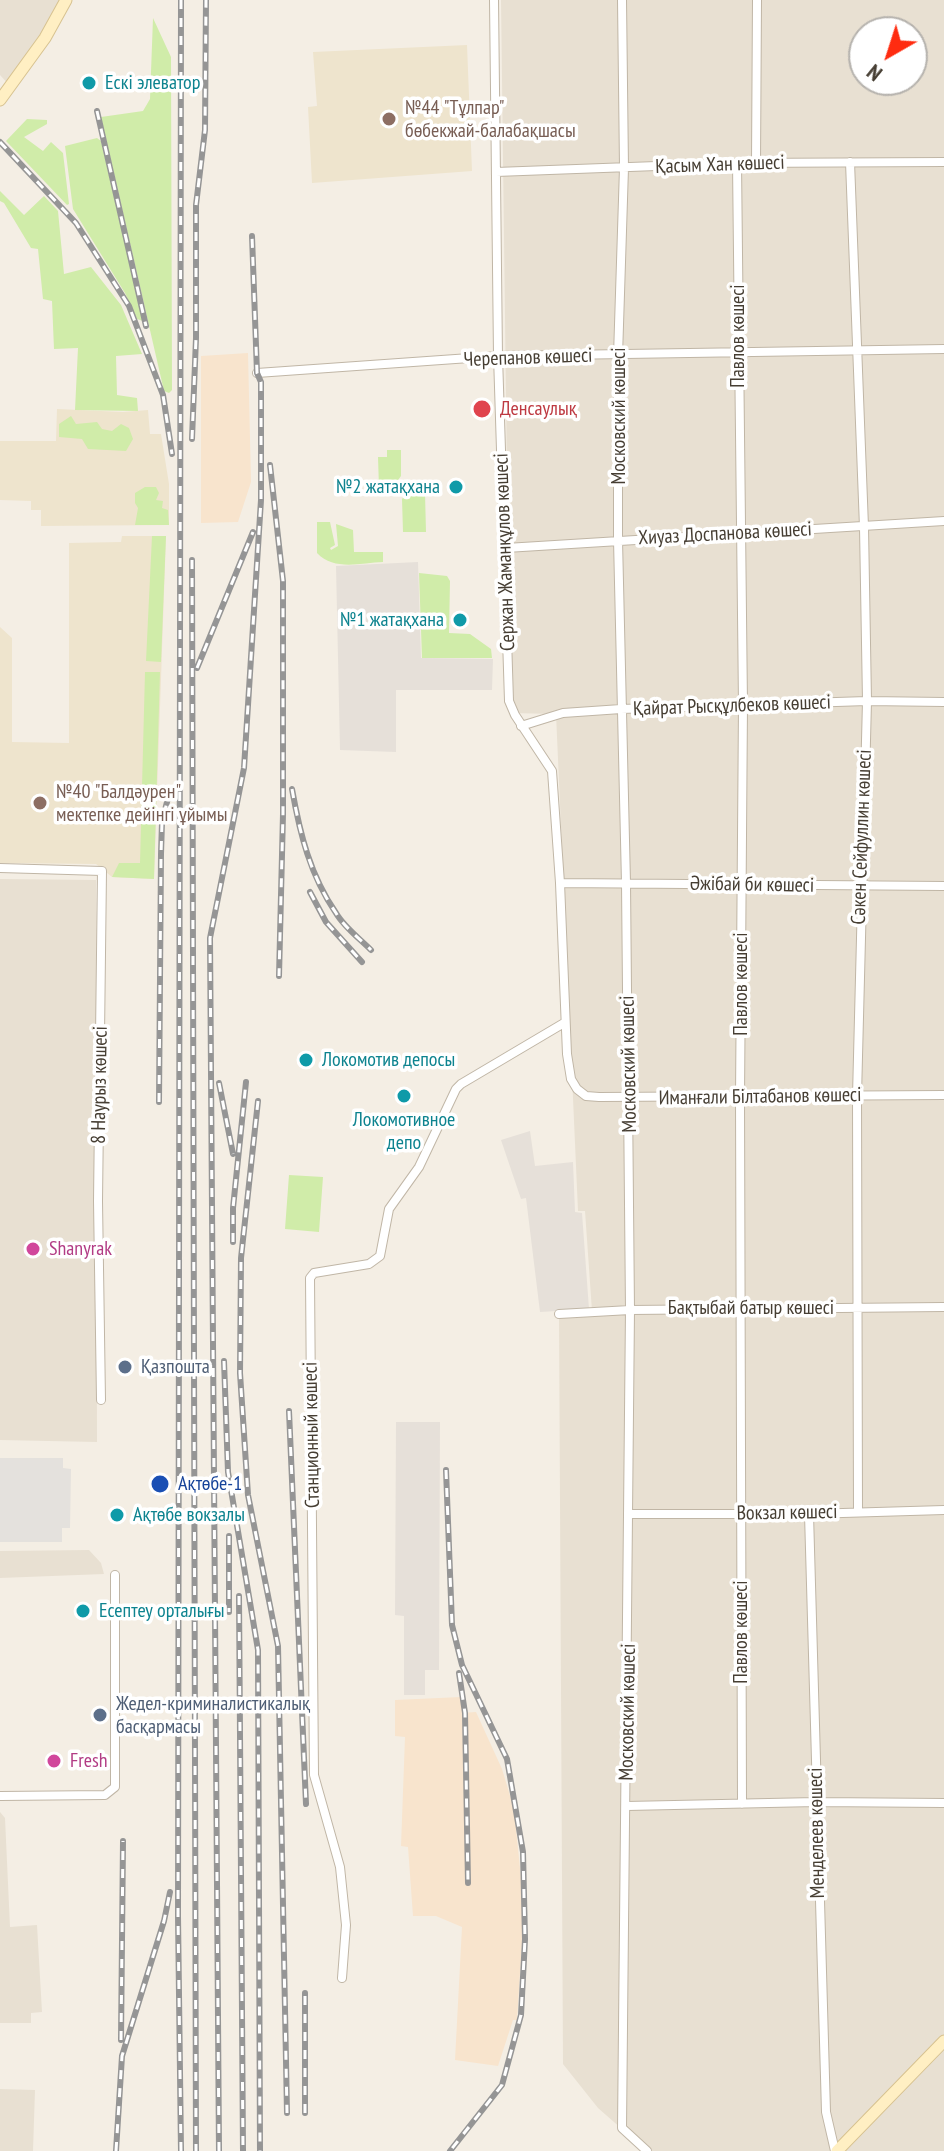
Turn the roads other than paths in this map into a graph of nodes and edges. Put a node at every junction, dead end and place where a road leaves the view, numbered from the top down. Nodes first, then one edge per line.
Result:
1 (66, 0) edge
2 (494, 0) edge
3 (622, 0) edge
4 (757, 0) edge
5 (0, 100) edge
6 (850, 162) junction
7 (944, 162) edge
8 (737, 163) junction
9 (756, 163) junction
10 (624, 168) junction
11 (496, 172) junction
12 (944, 349) edge
13 (856, 352) junction
14 (737, 353) junction
15 (498, 356) junction
16 (618, 356) junction
17 (257, 373) dead end
18 (944, 521) edge
19 (864, 527) junction
20 (740, 532) junction
21 (618, 540) junction
22 (506, 548) junction
23 (867, 701) junction
24 (944, 702) edge
25 (743, 705) junction
26 (621, 709) junction
27 (521, 726) junction
28 (0, 868) edge
29 (560, 883) junction
30 (626, 883) junction
31 (741, 885) junction
32 (860, 886) junction
33 (944, 886) edge
34 (564, 1023) junction
35 (577, 1089) joint
36 (944, 1095) edge
37 (857, 1096) junction
38 (740, 1097) junction
39 (630, 1098) junction
40 (944, 1307) edge
41 (740, 1308) junction
42 (857, 1308) junction
43 (630, 1310) junction
44 (559, 1314) dead end
45 (101, 1400) dead end
46 (944, 1510) edge
47 (858, 1512) junction
48 (630, 1514) junction
49 (809, 1514) junction
50 (742, 1515) junction
51 (115, 1575) dead end
52 (0, 1796) edge
53 (816, 1802) junction
54 (944, 1803) edge
55 (742, 1804) junction
56 (627, 1806) junction
57 (342, 1978) dead end
58 (944, 2041) edge
59 (647, 2151) edge
60 (836, 2151) edge

1 - 5 street
2 - 11 street, Сержан Жаманқұлов көшесі
3 - 10 street, Московский көшесі
4 - 9 street
6 - 7 street, Қасым Хан көшесі
6 - 9 street, Қасым Хан көшесі
6 - 13 street, Сәкен Сейфуллин көшесі
8 - 9 street, Қасым Хан көшесі
8 - 10 street, Қасым Хан көшесі
8 - 14 street, Павлов көшесі
10 - 11 street, Қасым Хан көшесі
10 - 16 street, Московский көшесі
11 - 15 street, Сержан Жаманқұлов көшесі
12 - 13 street, Черепанов көшесі
13 - 14 street, Черепанов көшесі
13 - 19 street, Сәкен Сейфуллин көшесі
14 - 16 street, Черепанов көшесі
14 - 20 street, Павлов көшесі
15 - 16 street, Черепанов көшесі
15 - 17 street, Черепанов көшесі
15 - 22 street, Сержан Жаманқұлов көшесі
16 - 21 street, Московский көшесі
18 - 19 street, Хиуаз Доспанова көшесі
19 - 20 street, Хиуаз Доспанова көшесі
19 - 23 street, Сәкен Сейфуллин көшесі
20 - 21 street, Хиуаз Доспанова көшесі
20 - 25 street, Павлов көшесі
21 - 22 street, Хиуаз Доспанова көшесі
21 - 26 street, Московский көшесі
22 - 27 street, Сержан Жаманқұлов көшесі
23 - 24 street, Қайрат Рысқұлбеков көшесі
23 - 25 street, Қайрат Рысқұлбеков көшесі
23 - 32 street, Сәкен Сейфуллин көшесі
25 - 26 street, Қайрат Рысқұлбеков көшесі
25 - 31 street, Павлов көшесі
26 - 27 street, Қайрат Рысқұлбеков көшесі
26 - 30 street, Московский көшесі
27 - 29 street, Сержан Жаманқұлов көшесі
28 - 45 street, 8 Наурыз көшесі
29 - 30 street, Әжібай би көшесі
29 - 34 street, Сержан Жаманқұлов көшесі
30 - 31 street, Әжібай би көшесі
30 - 39 street, Московский көшесі
31 - 32 street, Әжібай би көшесі
31 - 38 street, Павлов көшесі
32 - 33 street, Әжібай би көшесі
32 - 37 street, Сәкен Сейфуллин көшесі
34 - 35 street, Сержан Жаманқұлов көшесі
34 - 57 street, Станционный көшесі
35 - 39 street, Иманғали Білтабанов көшесі
36 - 37 street, Иманғали Білтабанов көшесі
37 - 38 street, Иманғали Білтабанов көшесі
37 - 42 street, Сәкен Сейфуллин көшесі
38 - 39 street, Иманғали Білтабанов көшесі
38 - 41 street, Павлов көшесі
39 - 43 street, Московский көшесі
40 - 42 street, Бақтыбай батыр көшесі
41 - 42 street, Бақтыбай батыр көшесі
41 - 43 street, Бақтыбай батыр көшесі
41 - 50 street, Павлов көшесі
42 - 47 street, Сәкен Сейфуллин көшесі
43 - 44 street, Бақтыбай батыр көшесі
43 - 48 street, Московский көшесі
46 - 47 street, Вокзал көшесі
47 - 49 street, Вокзал көшесі
48 - 50 street, Вокзал көшесі
48 - 56 street, Московский көшесі
49 - 50 street, Вокзал көшесі
49 - 53 street, Менделеев көшесі
50 - 55 street, Павлов көшесі
51 - 52 street
53 - 54 street
53 - 55 street
53 - 60 street, Менделеев көшесі
55 - 56 street
56 - 59 street, Московский көшесі
58 - 60 street

